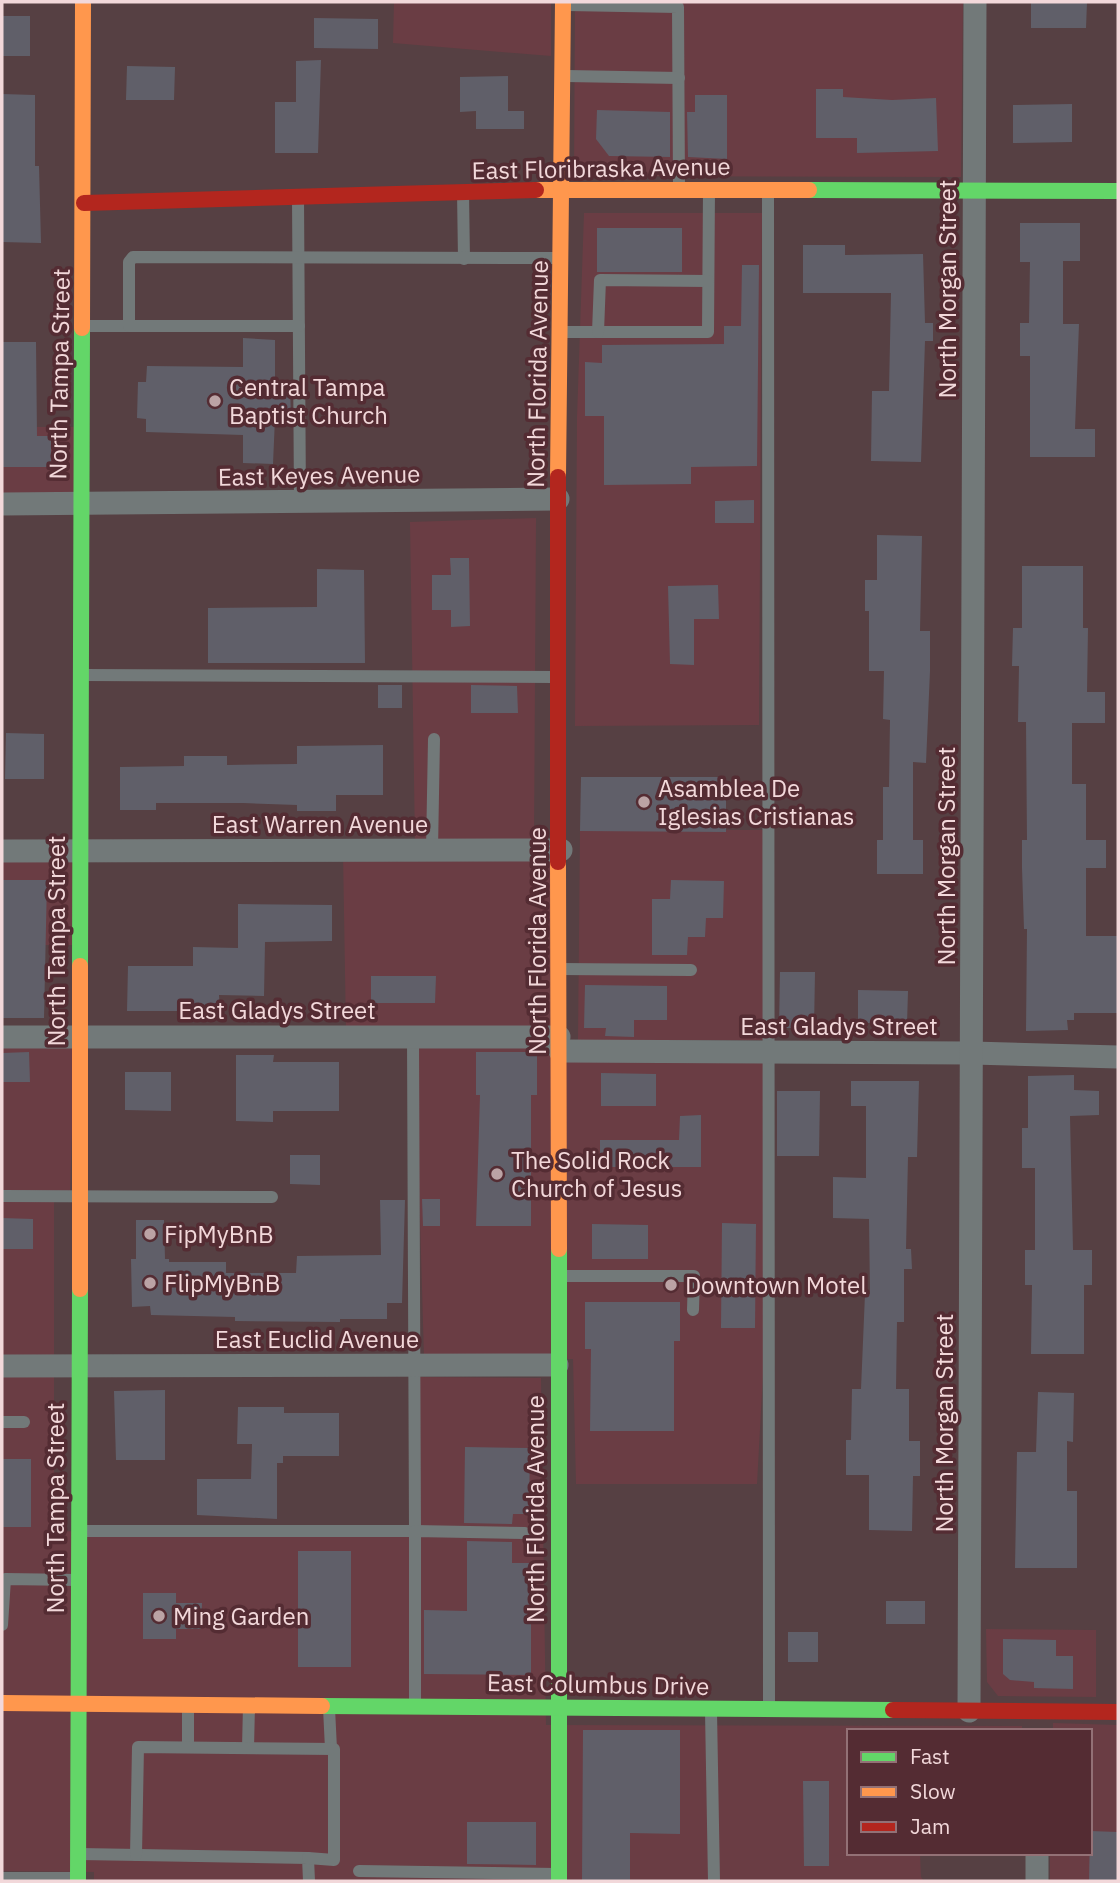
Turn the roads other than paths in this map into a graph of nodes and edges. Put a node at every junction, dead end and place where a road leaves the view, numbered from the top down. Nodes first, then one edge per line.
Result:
1 (83, 2) edge
2 (975, 2) edge
3 (563, 3) edge
4 (563, 76) junction
5 (679, 78) junction
6 (563, 189) junction
7 (679, 189) junction
8 (709, 189) junction
9 (768, 189) junction
10 (973, 190) junction
11 (1118, 191) edge
12 (463, 192) junction
13 (298, 197) junction
14 (84, 203) junction
15 (562, 257) junction
16 (298, 259) junction
17 (464, 259) junction
18 (708, 281) junction
19 (83, 326) junction
20 (129, 326) junction
21 (299, 326) junction
22 (561, 332) junction
23 (598, 332) junction
24 (558, 499) junction
25 (300, 502) junction
26 (2, 504) edge
27 (80, 504) junction
28 (80, 675) junction
29 (560, 677) junction
30 (435, 739) dead end
31 (432, 850) junction
32 (561, 850) junction
33 (2, 851) edge
34 (79, 851) junction
35 (560, 969) junction
36 (691, 970) dead end
37 (2, 1037) edge
38 (78, 1037) junction
39 (413, 1037) junction
40 (560, 1044) junction
41 (769, 1052) junction
42 (972, 1053) junction
43 (1118, 1057) edge
44 (2, 1196) edge
45 (78, 1196) junction
46 (271, 1197) dead end
47 (558, 1276) junction
48 (693, 1310) dead end
49 (78, 1365) junction
50 (415, 1365) junction
51 (557, 1365) junction
52 (2, 1366) edge
53 (2, 1422) edge
54 (24, 1422) dead end
55 (78, 1531) junction
56 (415, 1531) junction
57 (525, 1533) dead end
58 (78, 1580) junction
59 (2, 1625) edge
60 (2, 1703) edge
61 (78, 1704) junction
62 (188, 1704) junction
63 (249, 1704) junction
64 (329, 1704) junction
65 (415, 1704) junction
66 (558, 1706) junction
67 (711, 1707) junction
68 (769, 1708) junction
69 (969, 1711) junction
70 (1118, 1712) edge
71 (1038, 1721) edge
72 (188, 1747) junction
73 (248, 1748) junction
74 (331, 1749) junction
75 (78, 1853) junction
76 (136, 1855) junction
77 (1037, 1855) edge
78 (308, 1858) junction
79 (359, 1871) dead end
80 (559, 1877) edge
81 (2, 1878) edge
82 (78, 1880) edge
83 (309, 1881) edge
84 (714, 1881) edge
85 (1037, 1881) edge

1 - 14 main road, North Tampa Street
2 - 10 street, North Morgan Street
3 - 4 main road, North Florida Avenue
3 - 5 lane
4 - 5 lane
4 - 6 main road, North Florida Avenue
5 - 7 lane
6 - 7 main road, East Floribraska Avenue
6 - 12 main road, East Floribraska Avenue
6 - 15 main road, North Florida Avenue
7 - 8 main road, East Floribraska Avenue
8 - 9 main road, East Floribraska Avenue
8 - 18 lane
9 - 10 main road, East Floribraska Avenue
9 - 41 lane
10 - 11 main road, East Floribraska Avenue
10 - 42 street, North Morgan Street
12 - 13 main road, East Floribraska Avenue
12 - 17 lane
13 - 14 main road, East Floribraska Avenue
13 - 16 lane
14 - 19 main road, North Tampa Street
15 - 17 lane
15 - 22 main road, North Florida Avenue
16 - 17 lane
16 - 20 lane
16 - 21 lane
18 - 23 lane
18 - 23 lane
19 - 20 lane
19 - 27 main road, North Tampa Street
20 - 21 lane
21 - 25 lane
22 - 23 lane
22 - 24 main road, North Florida Avenue
24 - 25 street, East Keyes Avenue
24 - 29 main road, North Florida Avenue
25 - 27 street, East Keyes Avenue
26 - 27 street, East Keyes Avenue
27 - 28 main road, North Tampa Street
28 - 29 lane
28 - 34 main road, North Tampa Street
29 - 32 main road, North Florida Avenue
30 - 31 lane
31 - 32 street, East Warren Avenue
31 - 34 street, East Warren Avenue
32 - 35 main road, North Florida Avenue
33 - 34 street, East Warren Avenue
34 - 38 main road, North Tampa Street
35 - 36 lane
35 - 40 main road, North Florida Avenue
37 - 38 street, East Gladys Street
38 - 39 street, East Gladys Street
38 - 45 main road, North Tampa Street
39 - 40 street, East Gladys Street
39 - 50 lane
40 - 41 street, East Gladys Street
40 - 47 main road, North Florida Avenue
41 - 42 street, East Gladys Street
41 - 68 lane
42 - 43 street, East Gladys Street
42 - 69 street, North Morgan Street
44 - 45 lane
45 - 46 lane
45 - 49 main road, North Tampa Street
47 - 48 lane
47 - 51 main road, North Florida Avenue
49 - 50 street, East Euclid Avenue
49 - 52 street, East Euclid Avenue
49 - 55 main road, North Tampa Street
50 - 51 street, East Euclid Avenue
50 - 56 lane
51 - 66 main road, North Florida Avenue
53 - 54 lane
55 - 56 lane
55 - 58 main road, North Tampa Street
56 - 57 lane
56 - 65 lane
58 - 59 lane
58 - 61 main road, North Tampa Street
60 - 61 main road, East Columbus Drive
61 - 62 main road, East Columbus Drive
61 - 75 main road, North Tampa Street
62 - 63 main road, East Columbus Drive
62 - 72 lane
63 - 64 main road, East Columbus Drive
63 - 73 lane
64 - 65 main road, East Columbus Drive
64 - 74 lane
65 - 66 main road, East Columbus Drive
66 - 67 main road, East Columbus Drive
66 - 80 main road, North Florida Avenue
67 - 68 main road, East Columbus Drive
67 - 84 lane
68 - 69 main road, East Columbus Drive
69 - 71 main road, East Columbus Drive
70 - 71 main road, East Columbus Drive
72 - 73 lane
72 - 76 lane
73 - 74 lane
74 - 78 lane
75 - 76 lane
75 - 82 main road, North Tampa Street
76 - 78 lane
77 - 85 street
78 - 83 lane
79 - 80 lane
81 - 82 lane

